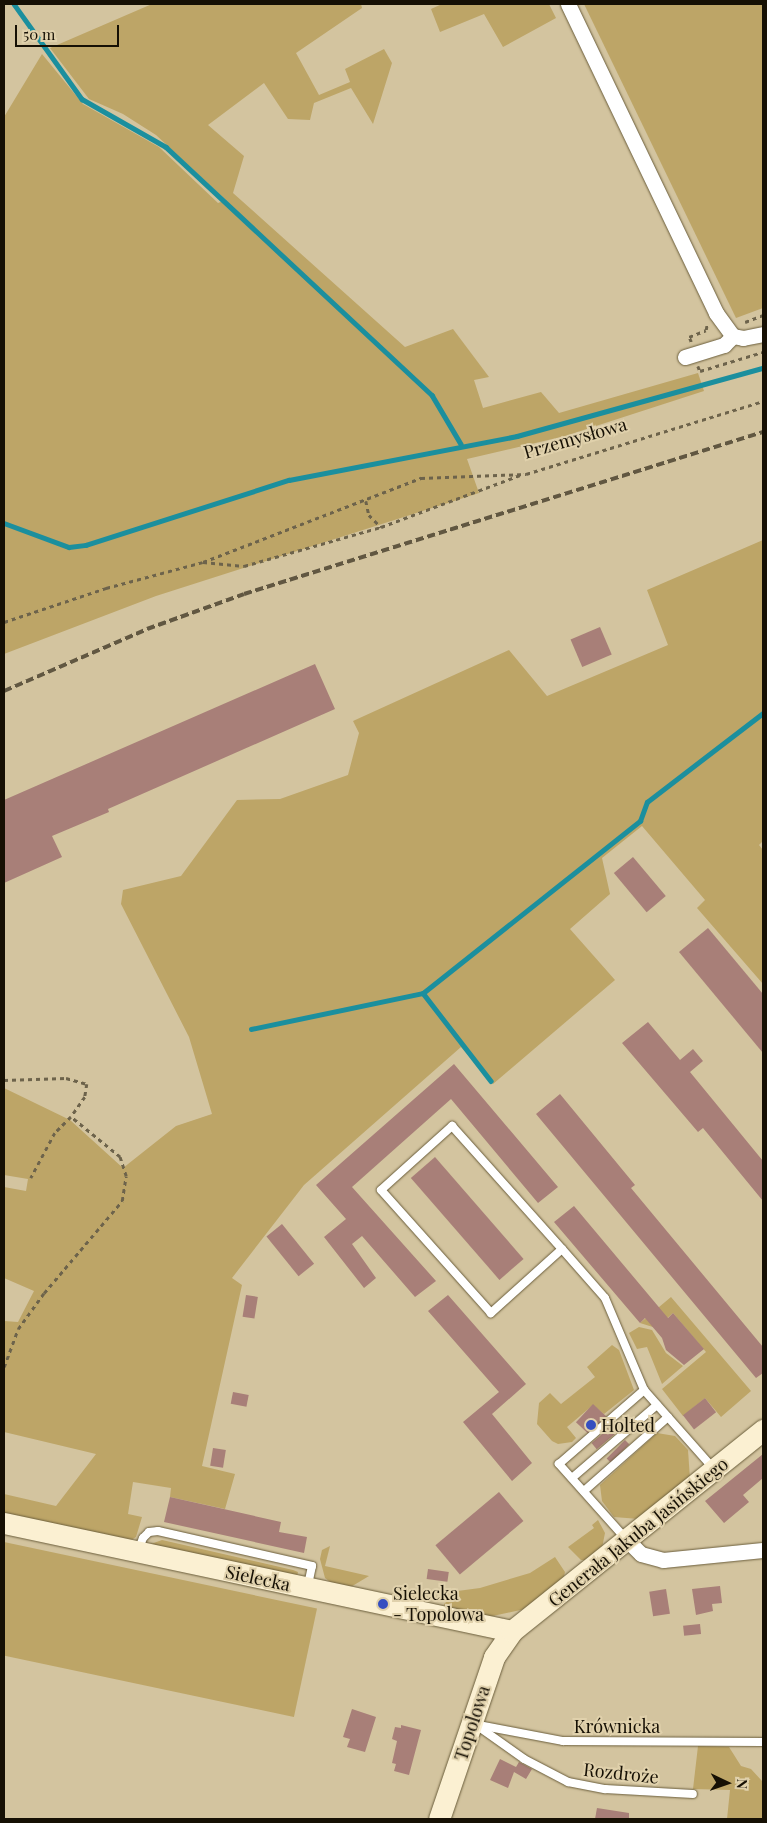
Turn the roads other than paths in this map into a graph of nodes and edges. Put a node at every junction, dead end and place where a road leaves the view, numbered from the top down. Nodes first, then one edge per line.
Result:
1 (568, 4) edge
2 (735, 330) junction
3 (763, 334) edge
4 (690, 356) road end
5 (562, 1249) junction
6 (644, 1390) junction
7 (657, 1405) junction
8 (668, 1417) junction
9 (763, 1430) edge
10 (714, 1470) junction
11 (572, 1478) junction
12 (584, 1491) junction
13 (4, 1523) edge
14 (628, 1541) junction
15 (763, 1550) edge
16 (512, 1631) junction
17 (473, 1724) junction
18 (763, 1742) edge
19 (693, 1794) dead end
20 (439, 1819) edge

1 - 2 street
2 - 3 street
2 - 4 street
5 - 5 lane
5 - 6 lane
6 - 7 lane
6 - 11 lane
7 - 8 lane
7 - 11 lane
8 - 10 lane
8 - 12 lane
9 - 10 street, Generała Jakuba Jasińskiego
10 - 14 street, Generała Jakuba Jasińskiego
11 - 12 lane
12 - 14 lane
13 - 16 street, Sielecka
14 - 15 street
14 - 16 street, Generała Jakuba Jasińskiego
16 - 17 street, Topolowa
17 - 18 lane, Krównicka
17 - 19 lane, Rozdroże
17 - 20 street, Topolowa

